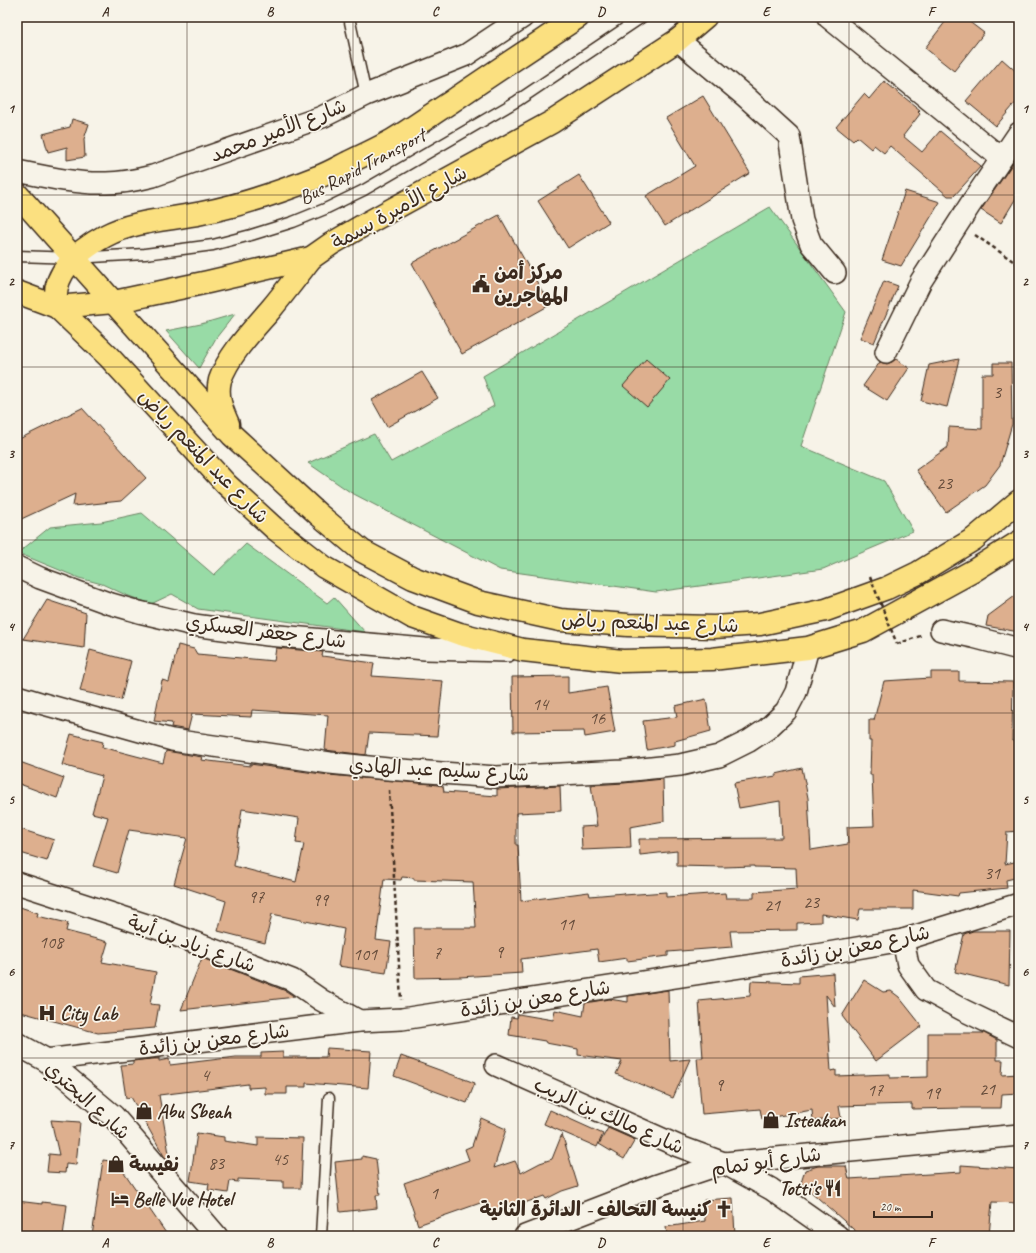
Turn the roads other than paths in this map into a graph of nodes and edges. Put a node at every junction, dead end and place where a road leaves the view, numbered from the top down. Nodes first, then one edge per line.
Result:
1 (524, 17) edge
2 (578, 17) edge
3 (642, 17) edge
4 (707, 17) edge
5 (828, 17) edge
6 (350, 22) dead end
7 (678, 40) junction
8 (366, 95) junction
9 (1019, 133) edge
10 (1001, 158) junction
11 (17, 171) edge
12 (17, 194) edge
13 (17, 256) edge
14 (74, 258) junction
15 (311, 258) junction
16 (835, 273) dead end
17 (17, 292) edge
18 (114, 302) junction
19 (57, 307) junction
20 (886, 352) dead end
21 (232, 435) junction
22 (1019, 501) edge
23 (1019, 542) edge
24 (17, 567) edge
25 (941, 630) road end
26 (808, 648) junction
27 (1019, 649) edge
28 (523, 650) junction
29 (17, 696) edge
30 (17, 883) edge
31 (1019, 904) edge
32 (903, 940) junction
33 (359, 1021) junction
34 (1019, 1037) edge
35 (17, 1044) edge
36 (46, 1060) junction
37 (496, 1066) dead end
38 (329, 1098) dead end
39 (1019, 1135) edge
40 (724, 1163) junction
41 (216, 1236) edge
42 (321, 1236) edge
43 (525, 1236) edge
44 (838, 1236) edge

1 - 8 street, شارع الأمير محمد
2 - 14 main road
3 - 14 lane, Bus Rapid Transport
4 - 7 main road, شارع الأميرة بسمة
5 - 10 street
6 - 8 lane
7 - 15 main road, شارع الأميرة بسمة
7 - 16 street
8 - 11 street, شارع الأمير محمد
9 - 10 street
10 - 20 street
12 - 14 main road, شارع عبد المنعم رياض
13 - 14 lane, Bus Rapid Transport
14 - 18 main road, شارع عبد المنعم رياض
14 - 19 main road
15 - 18 main road, شارع الأميرة بسمة
15 - 21 main road
17 - 19 main road
18 - 19 main road, شارع الأميرة بسمة
18 - 21 main road, شارع عبد المنعم رياض
19 - 28 main road, شارع عبد المنعم رياض
21 - 22 main road, شارع عبد المنعم رياض
23 - 26 main road, شارع عبد المنعم رياض
24 - 28 street, شارع جعفر العسكري
25 - 27 street
26 - 28 main road, شارع عبد المنعم رياض
26 - 29 street, شارع سليم عبد الهادي
30 - 33 street, شارع زياد بن أبية
31 - 32 street, شارع معن بن زائدة
32 - 33 street, شارع معن بن زائدة
32 - 34 street
33 - 36 street, شارع معن بن زائدة
35 - 36 street, شارع البحتري
36 - 41 street, شارع البحتري
37 - 40 street, شارع مالك بن الريب
38 - 42 lane
39 - 40 street, شارع أبو تمام
40 - 43 street, شارع أبو تمام
40 - 44 street, شارع مالك بن الريب

